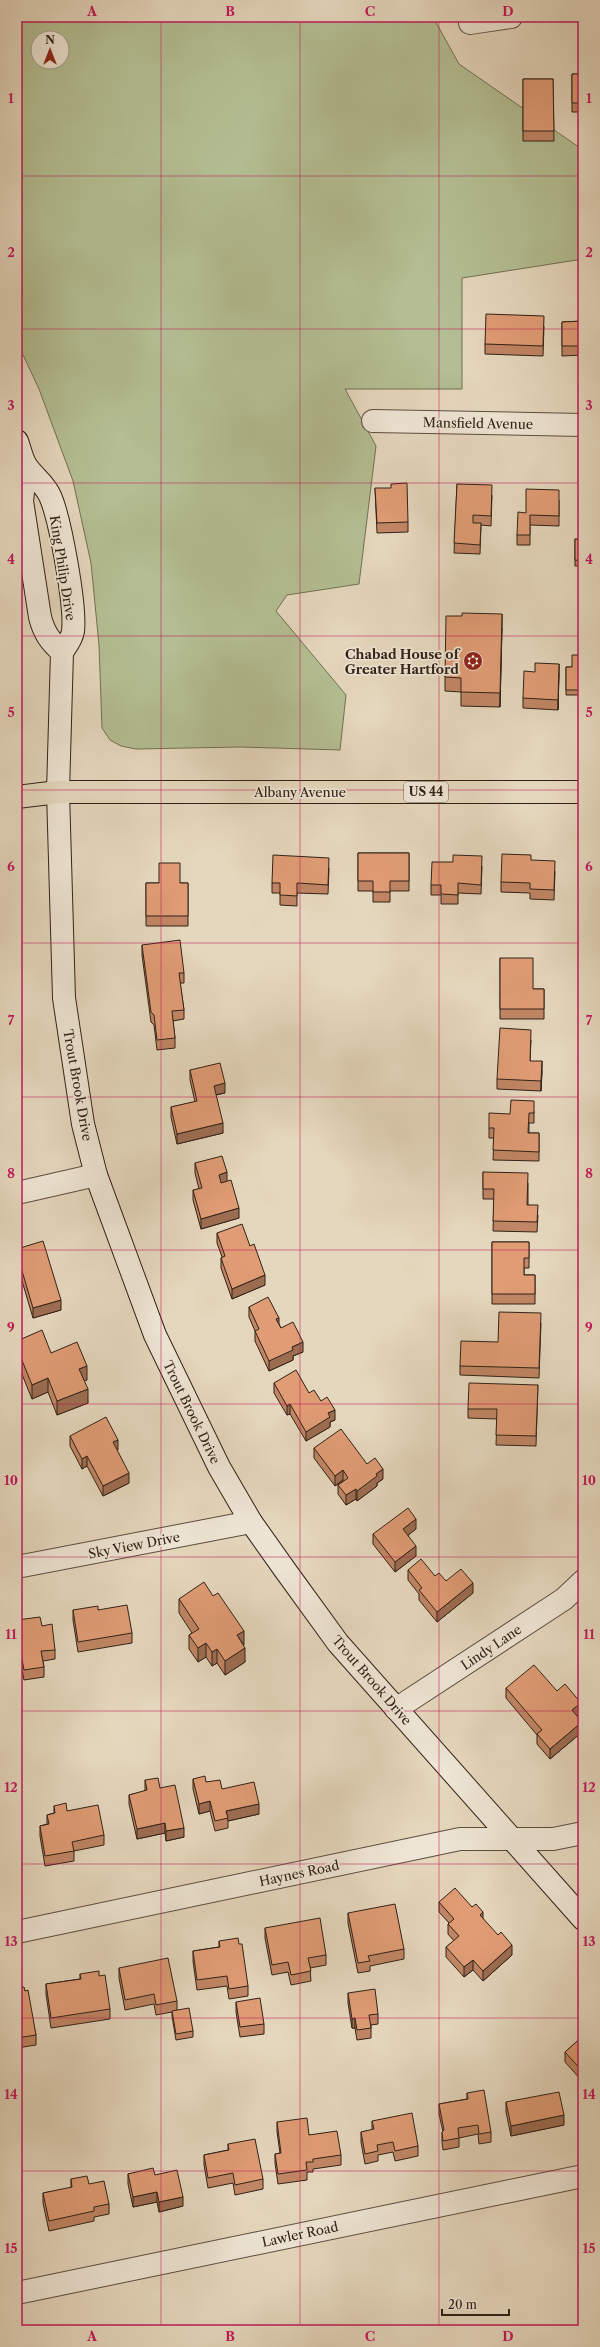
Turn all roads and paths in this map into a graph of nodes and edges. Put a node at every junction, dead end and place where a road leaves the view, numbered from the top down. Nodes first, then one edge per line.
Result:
1 (511, 17) edge
2 (470, 23) dead end
3 (373, 421) dead end
4 (583, 425) edge
5 (17, 442) edge
6 (26, 466) junction
7 (62, 652) junction
8 (58, 792) junction
9 (583, 792) edge
10 (17, 797) edge
11 (96, 1175) junction
12 (17, 1193) edge
13 (251, 1522) junction
14 (17, 1567) edge
15 (583, 1581) edge
16 (396, 1709) junction
17 (583, 1833) edge
18 (512, 1838) junction
19 (583, 1919) edge
20 (17, 1932) edge
21 (583, 2176) edge
22 (17, 2293) edge

1 - 2 street
3 - 4 street, Mansfield Avenue
5 - 6 street, King Philip Drive
6 - 7 street, King Philip Drive
6 - 7 street, King Philip Drive
7 - 8 street, King Philip Drive
8 - 9 highway, Albany Avenue / US 44
8 - 10 highway, Albany Avenue / US 44
8 - 11 street, Trout Brook Drive
11 - 12 street
11 - 13 street, Trout Brook Drive
13 - 14 street, Sky View Drive
13 - 16 street, Trout Brook Drive
15 - 16 street, Lindy Lane
16 - 18 street, Trout Brook Drive
17 - 18 street, Haynes Road
18 - 19 street, Trout Brook Drive
18 - 20 street, Haynes Road
21 - 22 street, Lawler Road

